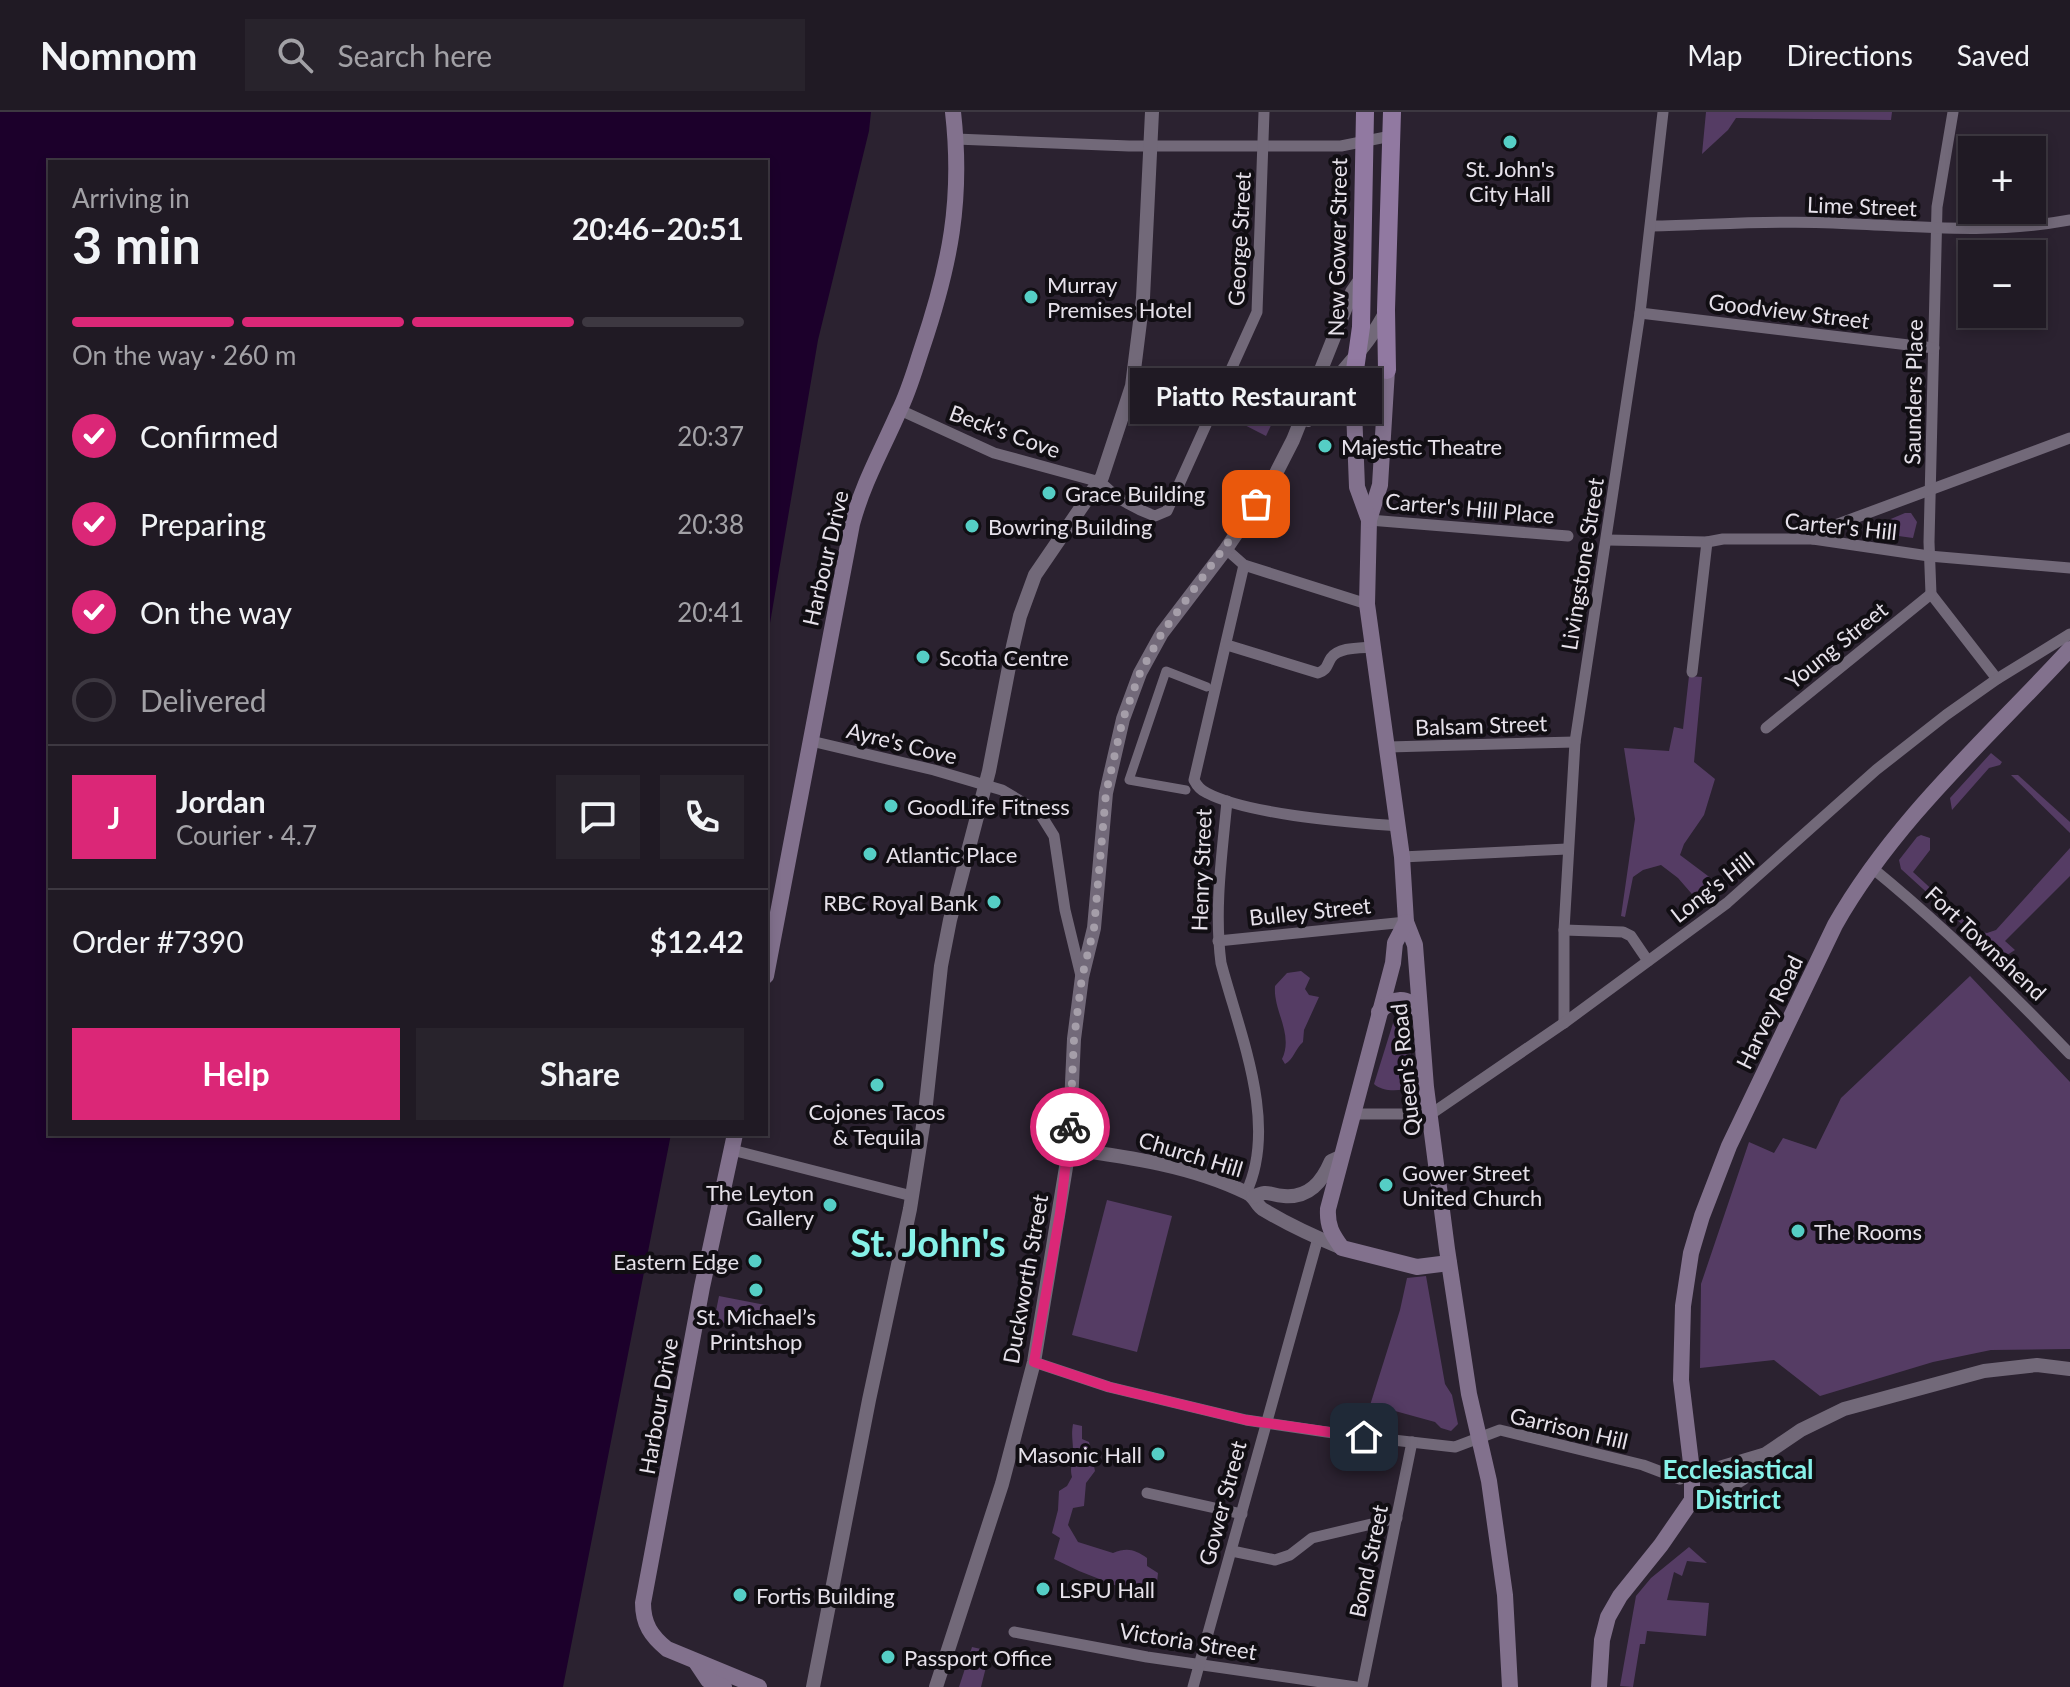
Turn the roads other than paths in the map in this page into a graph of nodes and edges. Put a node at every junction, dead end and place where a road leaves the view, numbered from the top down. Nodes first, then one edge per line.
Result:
1 (953, 112) edge
2 (1152, 112) edge
3 (1264, 112) edge
4 (1365, 112) edge
5 (1392, 112) edge
6 (1663, 112) edge
7 (1953, 112) edge
8 (1391, 136) junction
9 (956, 139) junction
10 (1363, 142) junction
11 (1263, 145) junction
12 (1152, 146) junction
13 (2070, 220) edge
14 (1651, 226) junction
15 (1936, 229) junction
16 (1361, 279) junction
17 (1386, 310) junction
18 (1640, 313) junction
19 (1934, 348) junction
20 (1358, 353) junction
21 (1387, 370) joint
22 (1353, 384) joint
23 (900, 410) junction
24 (2070, 438) edge
25 (1293, 440) junction
26 (1100, 482) junction
27 (1930, 489) junction
28 (1369, 520) junction
29 (1568, 536) dead end
30 (1813, 539) junction
31 (1607, 540) junction
32 (1707, 542) junction
33 (1226, 549) junction
34 (1929, 556) junction
35 (1244, 565) junction
36 (2066, 568) edge
37 (1931, 594) junction
38 (1367, 604) junction
39 (2070, 634) edge
40 (1227, 645) junction
41 (1372, 647) junction
42 (2070, 649) edge
43 (1692, 672) dead end
44 (1997, 679) junction
45 (1207, 687) dead end
46 (1766, 728) dead end
47 (811, 741) junction
48 (1575, 742) junction
49 (1388, 747) junction
50 (984, 785) junction
51 (1186, 790) dead end
52 (1227, 801) junction
53 (1398, 826) junction
54 (1567, 849) junction
55 (1402, 857) junction
56 (1871, 867) junction
57 (1406, 922) junction
58 (1564, 930) junction
59 (1218, 941) junction
60 (1648, 961) junction
61 (768, 966) edge
62 (1082, 977) junction
63 (1379, 1012) junction
64 (1420, 1012) junction
65 (1564, 1023) junction
66 (2070, 1054) edge
67 (1353, 1114) junction
68 (1431, 1114) junction
69 (734, 1142) edge
70 (1069, 1149) junction
71 (1342, 1156) junction
72 (1250, 1195) junction
73 (912, 1196) junction
74 (1318, 1238) junction
75 (1342, 1248) junction
76 (1449, 1263) junction
77 (1034, 1362) junction
78 (2070, 1369) edge
79 (1266, 1422) junction
80 (1480, 1437) junction
81 (1412, 1442) junction
82 (1764, 1455) junction
83 (1692, 1471) junction
84 (1147, 1493) dead end
85 (1692, 1500) junction
86 (1242, 1514) junction
87 (1397, 1518) junction
88 (1232, 1551) junction
89 (1014, 1632) dead end
90 (695, 1661) junction
91 (1199, 1665) junction
92 (724, 1687) edge
93 (759, 1687) edge
94 (813, 1687) edge
95 (936, 1687) edge
96 (1193, 1687) edge
97 (1356, 1687) edge
98 (1362, 1687) edge
99 (1510, 1687) edge
100 (1599, 1687) edge

1 - 9 main road, Harbour Drive
2 - 12 street
3 - 11 street, George Street
4 - 10 main road, New Gower Street
5 - 8 main road
6 - 14 street, Livingstone Street
7 - 15 street, Saunders Place
8 - 10 street
8 - 17 main road
9 - 12 street
9 - 23 main road, Harbour Drive
10 - 11 street
10 - 16 main road, New Gower Street
11 - 12 street
11 - 26 street, George Street
12 - 26 street
13 - 15 street, Lime Street
14 - 15 street, Lime Street
14 - 18 street, Livingstone Street
15 - 19 street, Saunders Place
16 - 20 main road, New Gower Street
16 - 25 street, Duckworth Street
17 - 20 street, Duckworth Street
17 - 21 main road
18 - 19 street, Goodview Street
18 - 31 street, Livingstone Street
19 - 27 street, Saunders Place
20 - 22 main road, New Gower Street
20 - 25 street, Duckworth Street
21 - 28 main road
22 - 28 main road
23 - 26 street, Beck's Cove
23 - 47 main road, Harbour Drive
24 - 27 street
25 - 33 street, Duckworth Street
26 - 50 street
27 - 30 street
27 - 34 street, Saunders Place
28 - 29 street, Carter's Hill Place
28 - 38 main road
30 - 32 street, Carter's Hill
30 - 34 street, Carter's Hill
31 - 32 street, Carter's Hill
31 - 48 street, Livingstone Street
32 - 43 street
33 - 35 street
33 - 62 street, Duckworth Street
34 - 36 street, Carter's Hill
34 - 37 street, Saunders Place
35 - 38 street
35 - 40 street, Henry Street
37 - 44 street
37 - 46 street, Young Street
38 - 41 main road
39 - 44 street, Long's Hill
40 - 41 street
40 - 52 street, Henry Street
41 - 49 main road
42 - 56 main road, Harvey Road
44 - 60 street, Long's Hill
45 - 51 street
47 - 50 street, Ayre's Cove
47 - 61 main road, Harbour Drive
48 - 49 street, Balsam Street
48 - 54 street, Livingstone Street
49 - 53 main road
50 - 62 street, Ayre's Cove
50 - 73 street
52 - 53 street
52 - 59 street, Henry Street
53 - 55 main road
54 - 55 street
54 - 58 street, Livingstone Street
55 - 57 main road
56 - 66 street, Fort Townshend
56 - 83 main road, Harvey Road
57 - 59 street, Bulley Street
57 - 63 main road
57 - 64 main road, Queen's Road
58 - 60 street
58 - 65 street, Livingstone Street
59 - 72 street, Henry Street
60 - 65 street, Long's Hill
62 - 70 street, Duckworth Street
63 - 64 main road
63 - 67 main road
64 - 68 main road, Queen's Road
65 - 68 street, Long's Hill
67 - 68 street
67 - 71 main road
68 - 76 main road, Queen's Road
69 - 73 street
69 - 90 main road, Harbour Drive
70 - 72 street, Church Hill
70 - 77 street, Duckworth Street
71 - 72 street, Church Hill
71 - 75 main road
72 - 74 street, Church Hill
73 - 94 street
74 - 75 street, Church Hill
74 - 79 street, Gower Street
75 - 76 main road, Church Hill
76 - 80 main road, Queen's Road
77 - 79 street, Garrison Hill
77 - 95 street, Duckworth Street
78 - 82 street
79 - 81 street, Garrison Hill
79 - 86 street, Gower Street
80 - 81 street, Garrison Hill
80 - 83 street, Garrison Hill
80 - 99 main road, Queen's Road
81 - 87 street, Bond Street
82 - 83 street
82 - 85 street
83 - 85 main road, Harvey Road
84 - 86 street
85 - 100 main road
86 - 88 street, Gower Street
87 - 88 street
87 - 98 street, Bond Street
88 - 91 street, Gower Street
89 - 91 street, Victoria Street
90 - 92 main road
90 - 93 main road
91 - 96 street, Gower Street
91 - 97 street, Victoria Street

